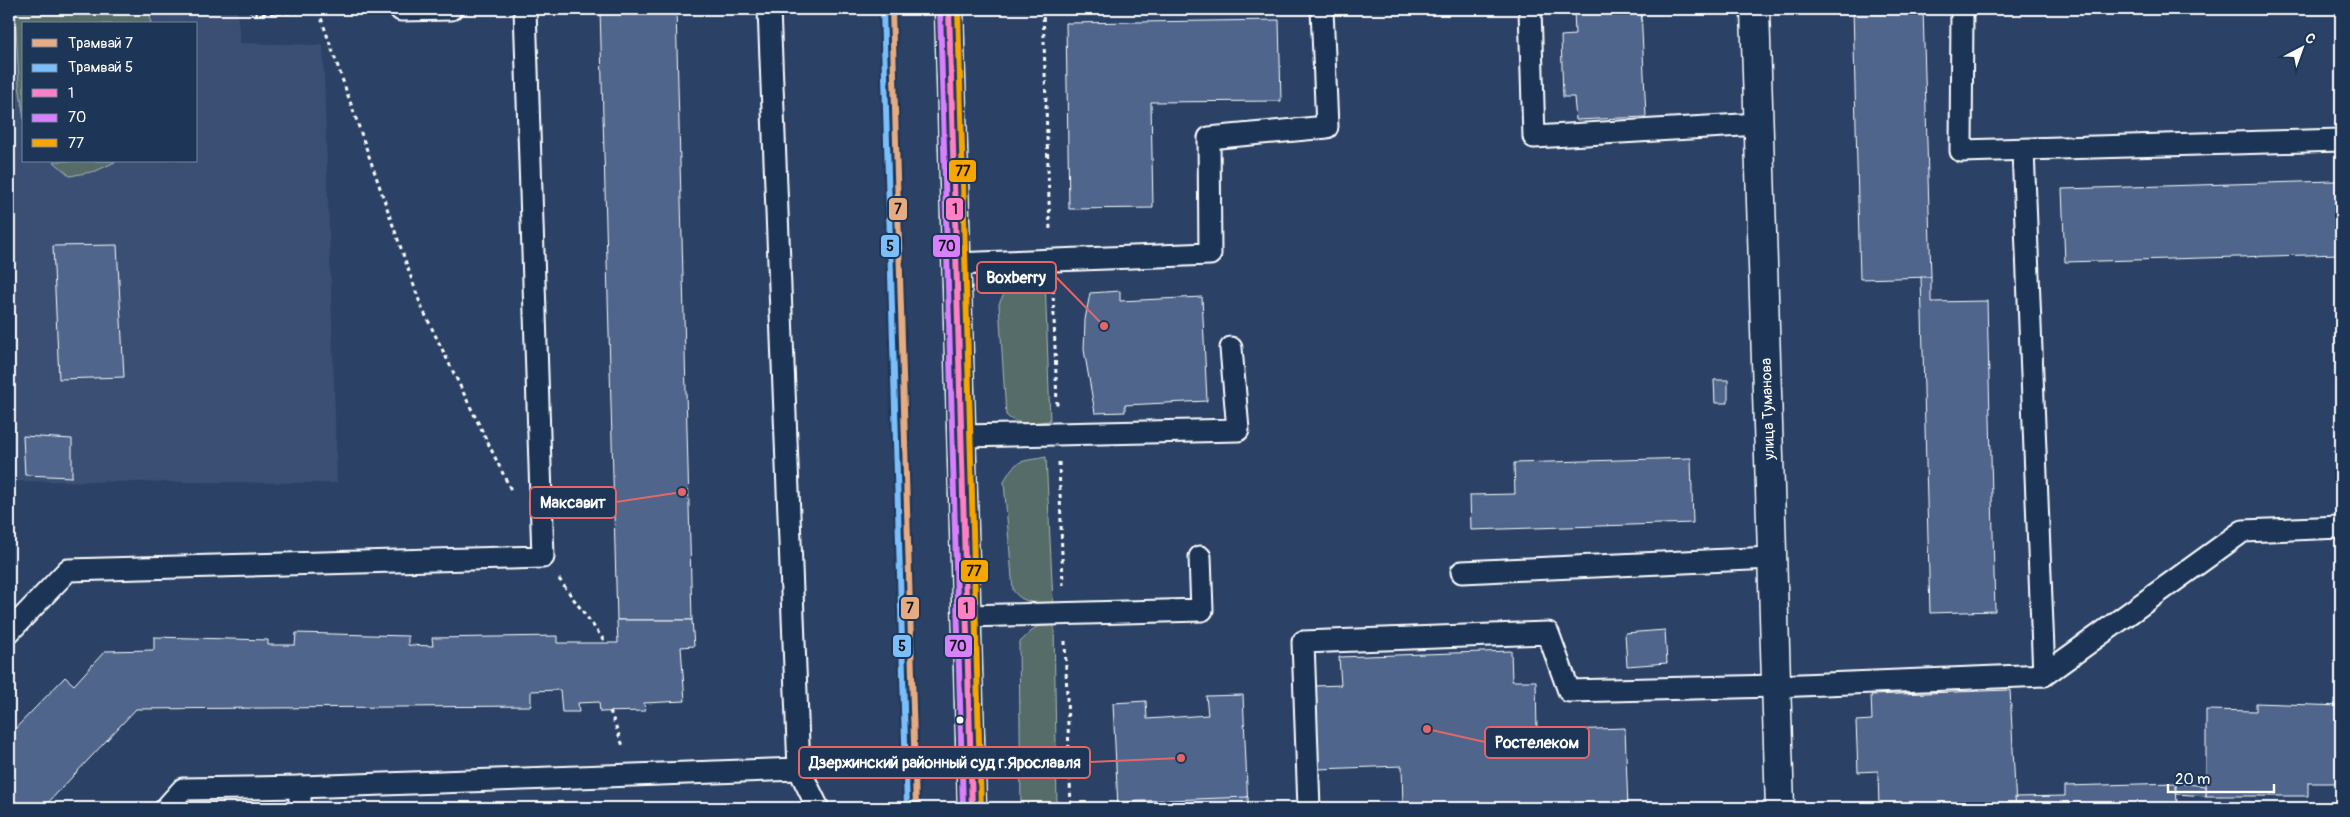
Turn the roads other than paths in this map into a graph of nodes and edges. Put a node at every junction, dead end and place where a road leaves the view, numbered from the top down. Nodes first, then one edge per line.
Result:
1 (451, 9) edge
2 (526, 9) edge
3 (769, 9) edge
4 (949, 9) edge
5 (1322, 9) edge
6 (1530, 9) edge
7 (1755, 9) edge
8 (1962, 9) edge
9 (401, 10) road end
10 (1759, 124) junction
11 (2341, 140) edge
12 (2022, 150) junction
13 (955, 264) junction
14 (1231, 348) dead end
15 (962, 436) junction
16 (2341, 528) edge
17 (1200, 557) dead end
18 (1772, 558) junction
19 (1462, 572) dead end
20 (967, 616) junction
21 (9, 632) edge
22 (2044, 675) junction
23 (1776, 686) junction
24 (799, 769) junction
25 (300, 787) junction
26 (166, 808) edge
27 (300, 808) edge
28 (818, 808) edge
29 (972, 808) edge
30 (1309, 808) edge
31 (1780, 808) edge

1 - 9 lane
2 - 21 lane
3 - 24 lane
4 - 13 street
5 - 13 lane
6 - 10 lane
7 - 10 street, улица Туманова
8 - 12 lane
10 - 18 street, улица Туманова
11 - 12 lane
12 - 22 lane
13 - 15 street
14 - 15 lane
15 - 20 street
16 - 22 lane
17 - 20 lane
18 - 19 lane
18 - 23 street, улица Туманова
20 - 29 street
22 - 23 lane
23 - 30 lane
23 - 31 street, улица Туманова
24 - 25 lane
24 - 28 lane
25 - 26 lane
25 - 27 lane

